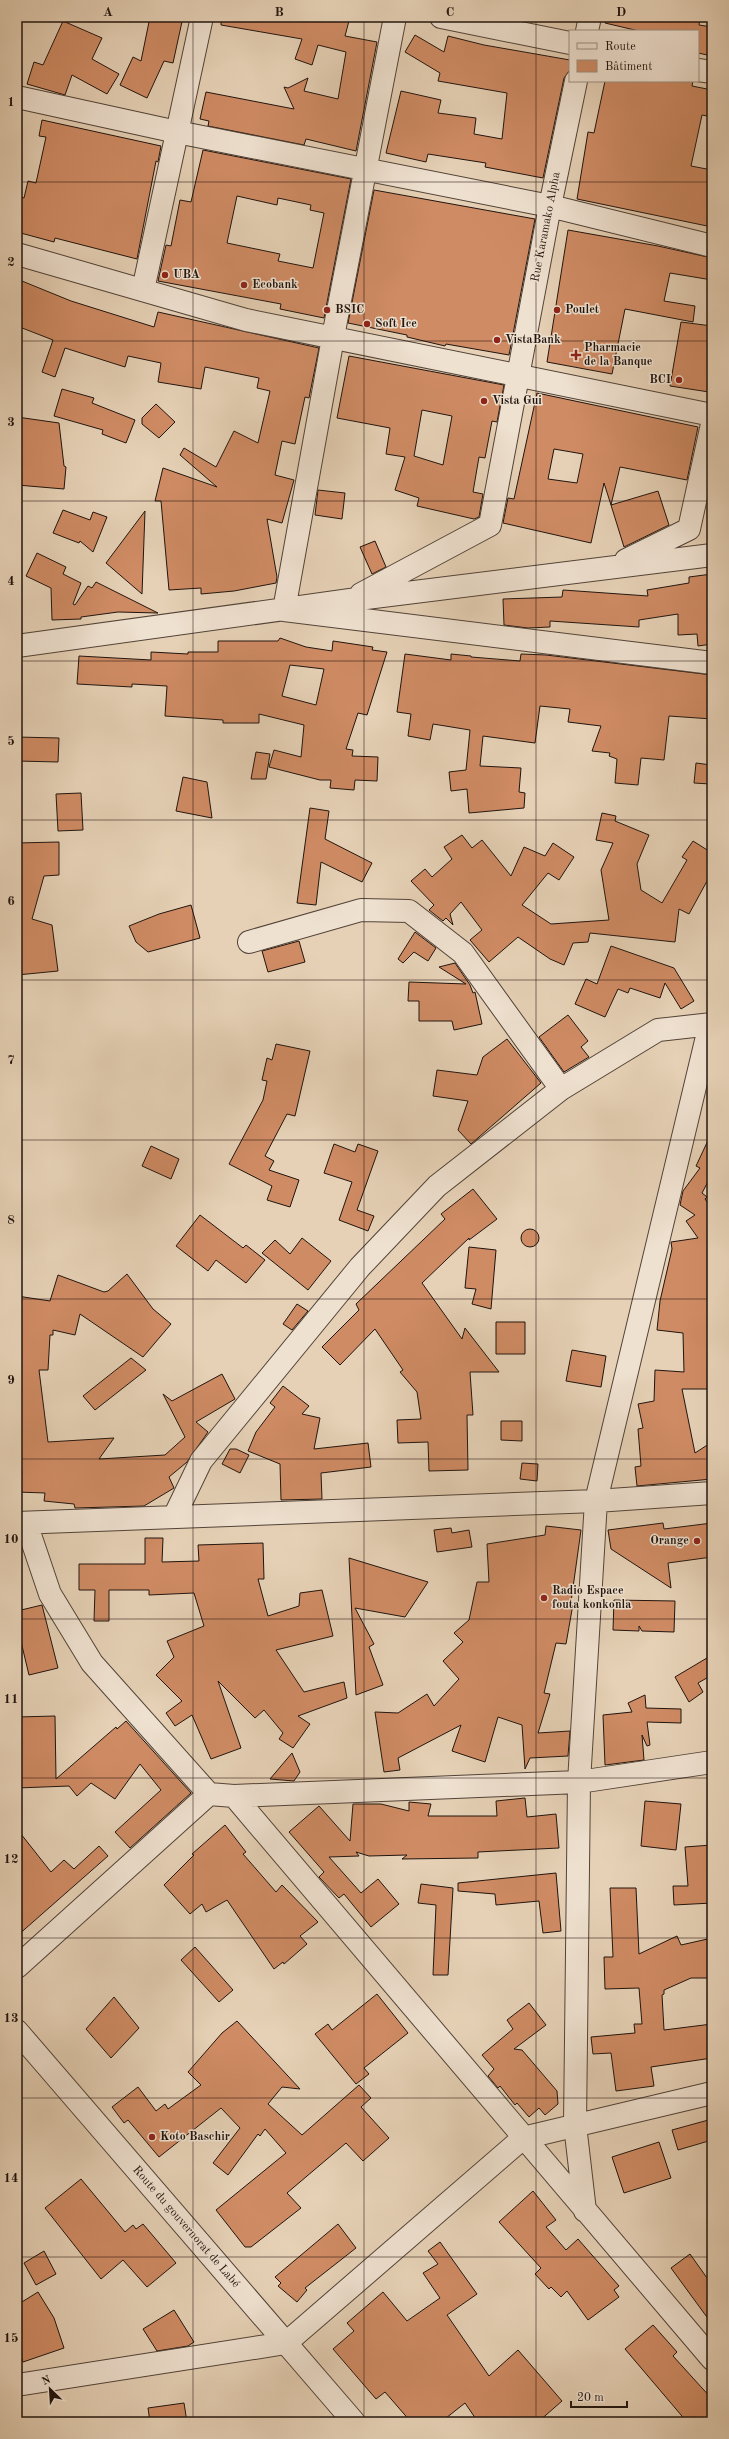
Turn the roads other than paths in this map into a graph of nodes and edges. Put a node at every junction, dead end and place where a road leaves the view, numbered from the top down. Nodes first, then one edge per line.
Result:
1 (202, 17) edge
2 (395, 17) edge
3 (441, 17) edge
4 (590, 17) edge
5 (587, 30) edge
6 (569, 43) edge
7 (699, 70) edge
8 (712, 72) edge
9 (576, 82) edge
10 (17, 97) edge
11 (177, 132) junction
12 (365, 169) junction
13 (550, 206) junction
14 (712, 246) edge
15 (17, 254) edge
16 (143, 290) junction
17 (334, 337) junction
18 (519, 374) junction
19 (712, 415) edge
20 (712, 424) edge
21 (712, 555) edge
22 (611, 568) junction
23 (350, 600) junction
24 (284, 610) junction
25 (17, 646) edge
26 (712, 663) edge
27 (249, 942) dead end
28 (711, 1024) edge
29 (561, 1089) junction
30 (712, 1493) edge
31 (596, 1501) junction
32 (174, 1517) junction
33 (22, 1523) edge
34 (712, 1762) edge
35 (579, 1782) junction
36 (209, 1794) junction
37 (234, 1796) junction
38 (17, 1967) edge
39 (17, 2031) edge
40 (712, 2093) edge
41 (575, 2125) junction
42 (523, 2138) junction
43 (585, 2211) junction
44 (286, 2343) junction
45 (712, 2359) edge
46 (17, 2385) edge
47 (354, 2422) edge

1 - 11 street
2 - 12 street
3 - 6 street
4 - 5 street
7 - 8 street
9 - 13 street, Rue Karamako Alpha
10 - 11 street
11 - 12 street
11 - 16 street
12 - 13 street
12 - 17 street
13 - 14 street
13 - 18 street, Rue Karamako Alpha
15 - 16 street
16 - 17 street
17 - 18 street
17 - 24 street
18 - 19 street
18 - 23 street, Rue Karamako Alpha
20 - 22 street
21 - 22 street
22 - 23 street
23 - 24 street
24 - 25 street
24 - 26 street
27 - 29 street
28 - 29 street
28 - 31 street
29 - 32 street
30 - 31 street
31 - 32 street
31 - 35 street
32 - 33 street
33 - 36 street
34 - 35 street
35 - 37 street
35 - 41 street
36 - 37 street
36 - 38 street
37 - 42 street
39 - 44 street, Route du gouvernorat de Labé
40 - 41 street
41 - 42 street
41 - 43 street
42 - 43 street
42 - 44 street
43 - 45 street
44 - 46 street
44 - 47 street, Route du gouvernorat de Labé

